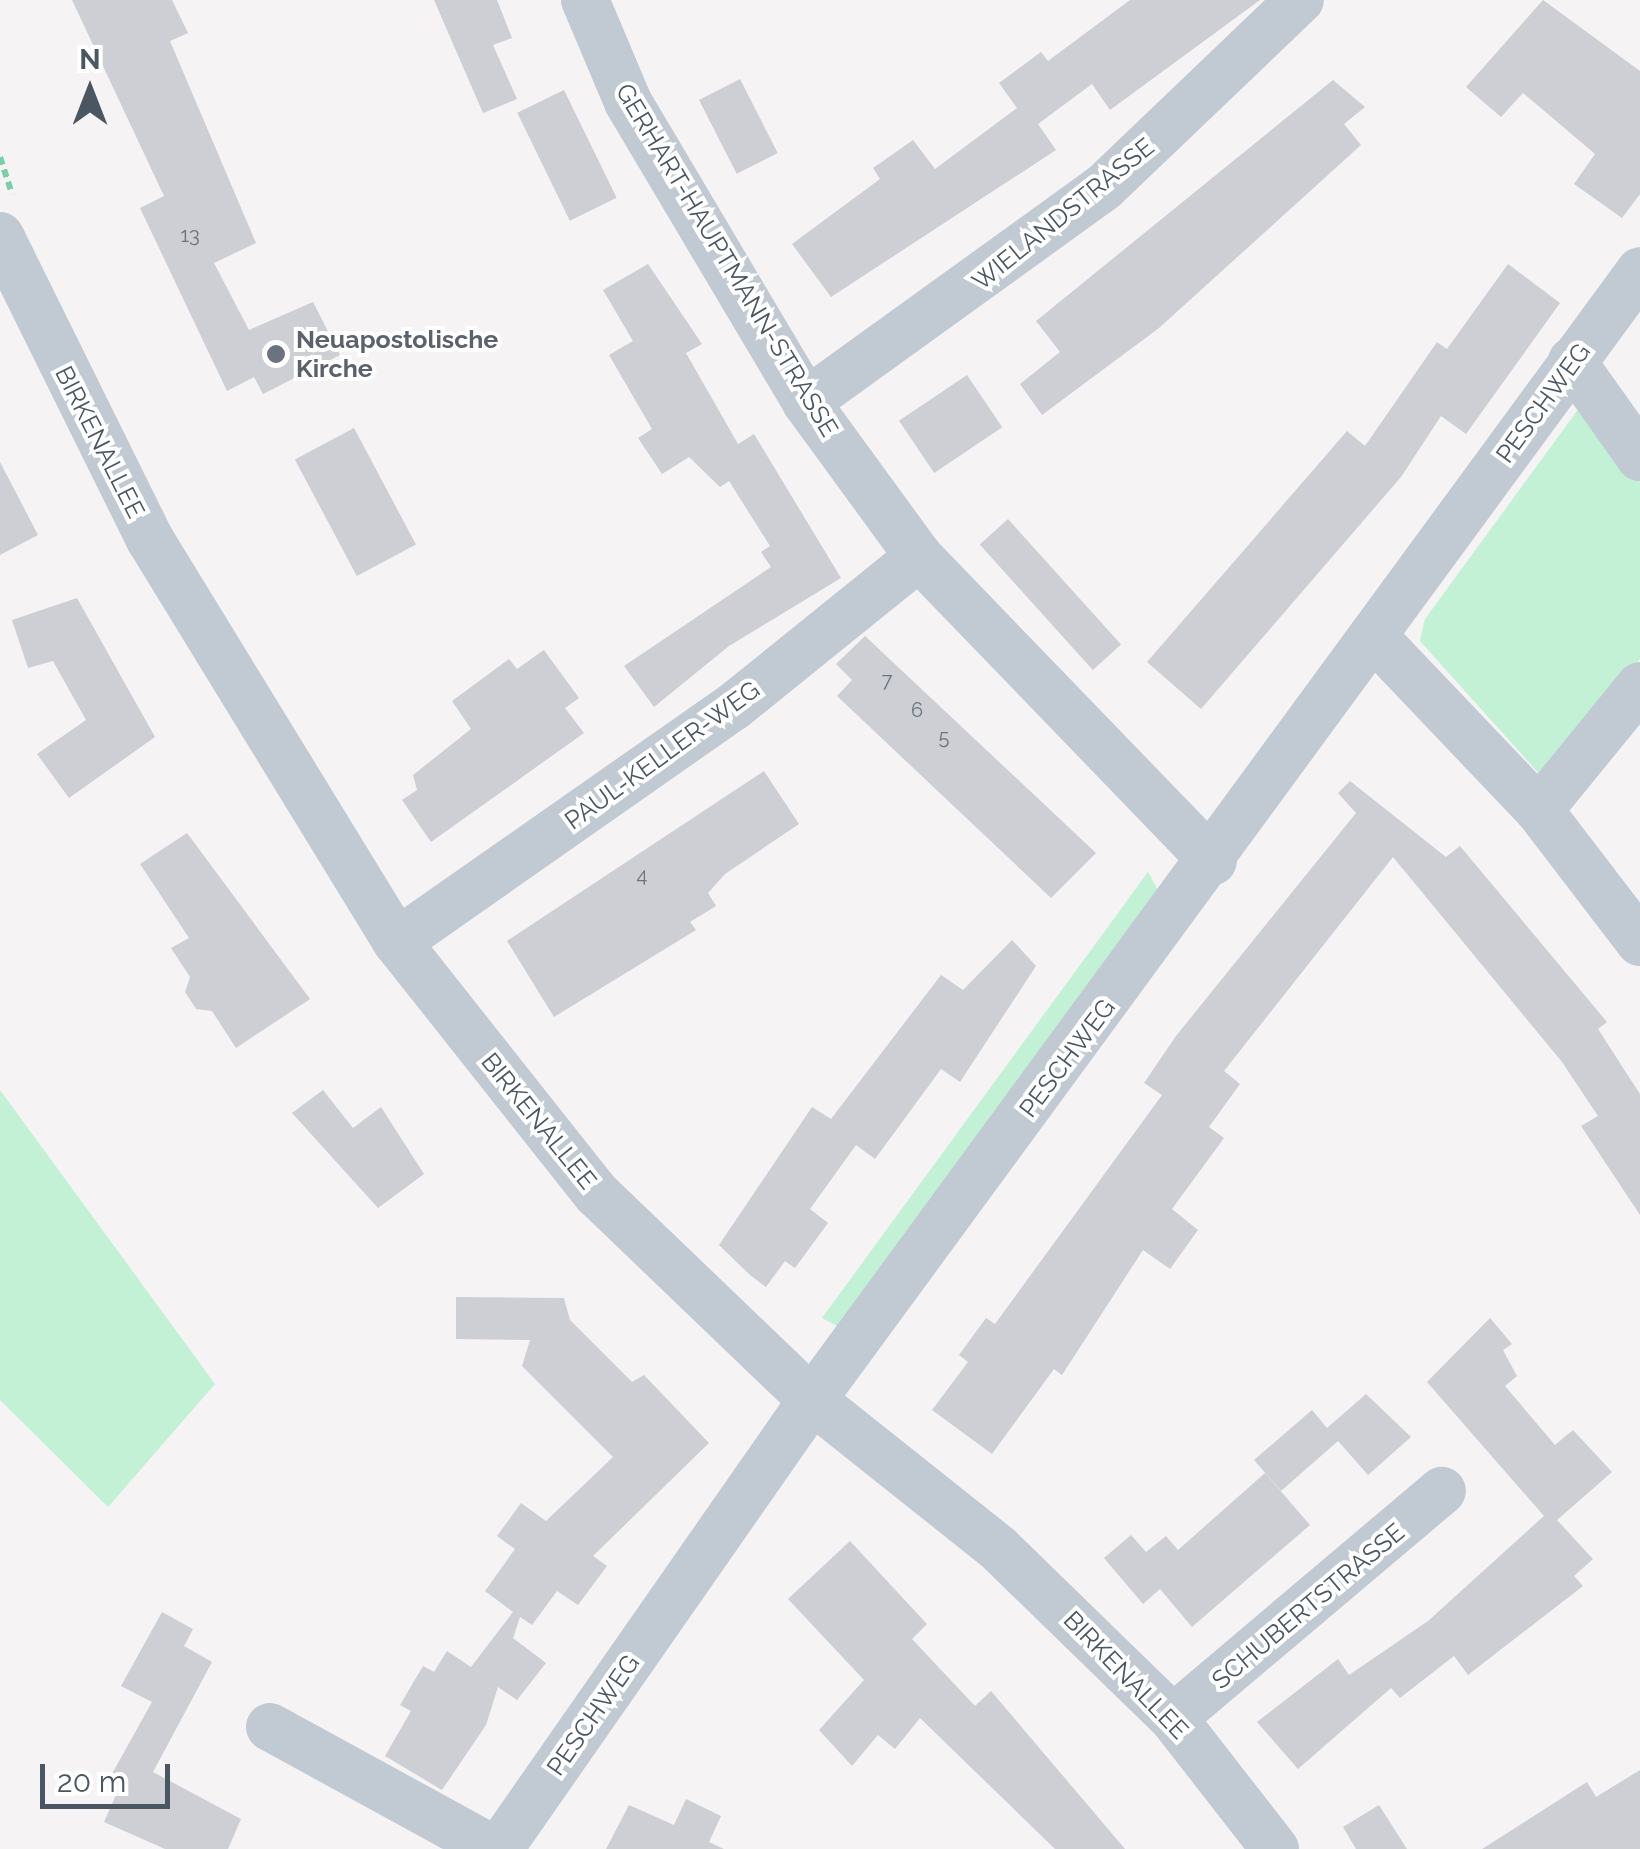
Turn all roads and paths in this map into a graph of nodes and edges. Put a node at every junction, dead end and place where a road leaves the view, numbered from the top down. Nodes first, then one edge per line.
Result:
1 (585, 0) edge
2 (1300, 0) edge
3 (0, 157) edge
4 (8, 222) edge
5 (1640, 272) edge
6 (1572, 361) junction
7 (806, 402) junction
8 (1640, 456) edge
9 (919, 556) junction
10 (1376, 639) junction
11 (1640, 686) edge
12 (1539, 810) junction
13 (1213, 862) junction
14 (397, 942) junction
15 (1640, 942) edge
16 (812, 1400) junction
17 (1442, 1491) dead end
18 (1173, 1718) junction
19 (270, 1727) dead end
20 (496, 1849) edge
21 (1275, 1849) edge

1 - 7 street, GERHART-HAUPTMANN-STRASSE
2 - 7 street, WIELANDSTRASSE
3 - 4 path
4 - 14 street, BIRKENALLEE
5 - 6 street, PESCHWEG
6 - 8 street
6 - 10 street, PESCHWEG
7 - 9 street, GERHART-HAUPTMANN-STRASSE
9 - 13 street, GERHART-HAUPTMANN-STRASSE
9 - 14 street, PAUL-KELLER-WEG
10 - 12 street
10 - 13 street, PESCHWEG
11 - 12 street
12 - 15 street
13 - 16 street, PESCHWEG
14 - 16 street, BIRKENALLEE
16 - 18 street, BIRKENALLEE
16 - 20 street, PESCHWEG
17 - 18 street, SCHUBERTSTRASSE
18 - 21 street, BIRKENALLEE
19 - 20 street, PESCHWEG

